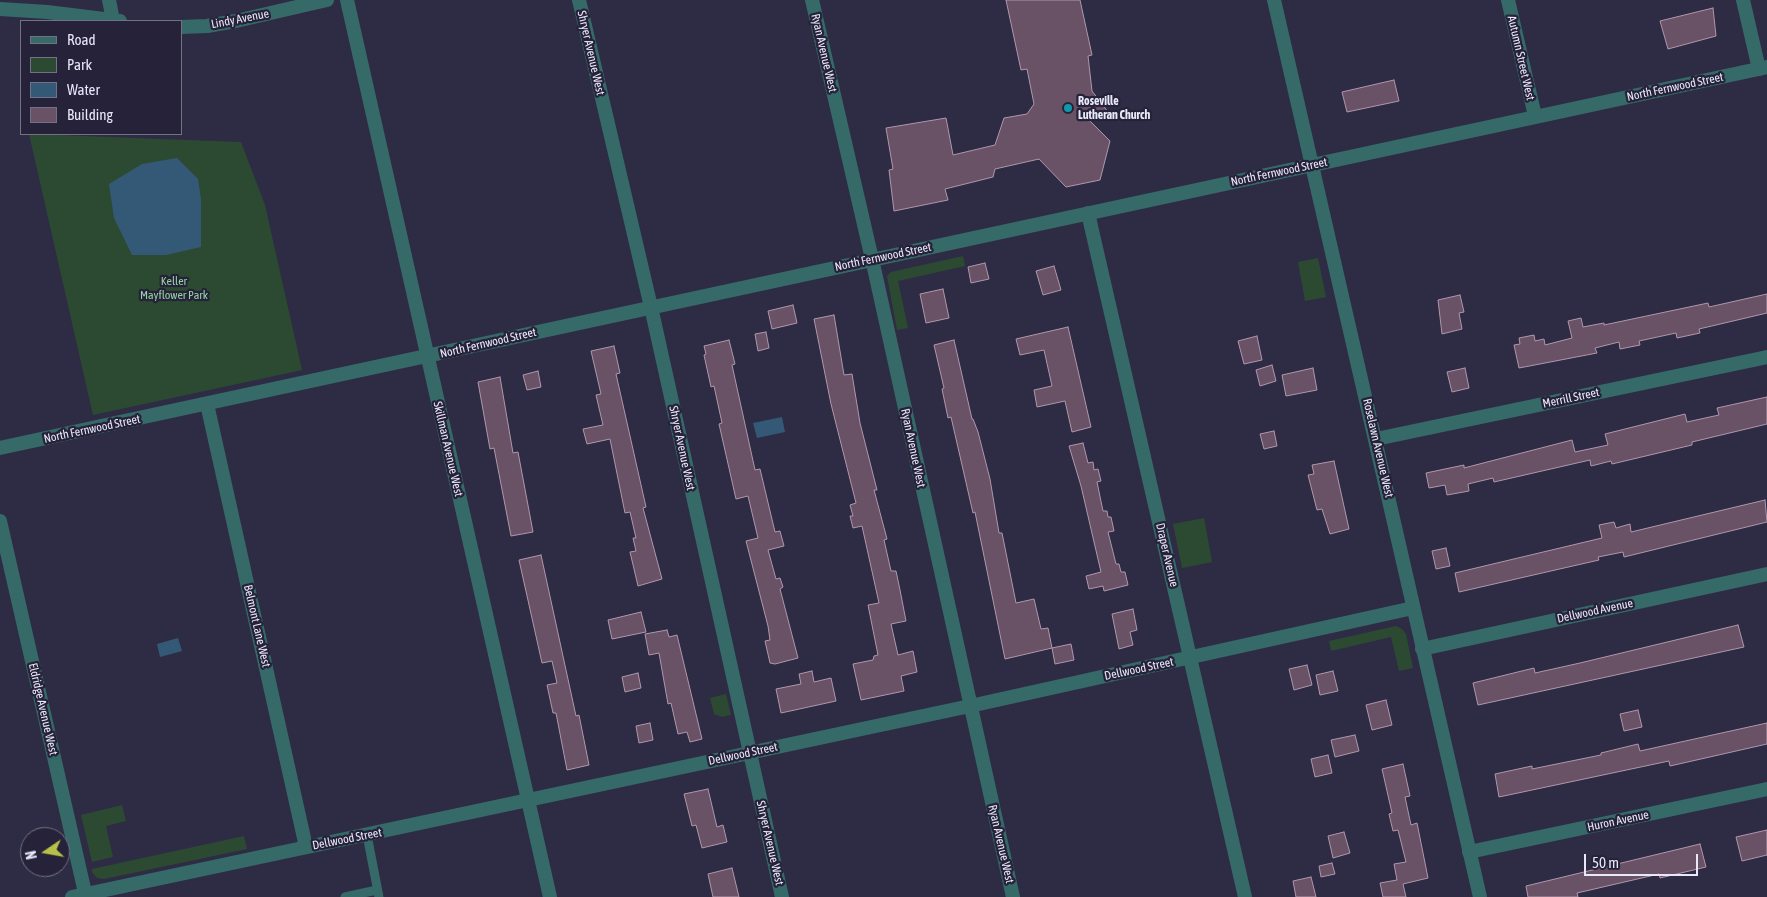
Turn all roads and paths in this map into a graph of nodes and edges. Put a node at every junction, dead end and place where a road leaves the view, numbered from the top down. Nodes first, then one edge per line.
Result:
1 (109, 0) edge
2 (327, 0) edge
3 (347, 0) edge
4 (579, 0) edge
5 (812, 0) edge
6 (1274, 0) edge
7 (1508, 0) edge
8 (1743, 0) edge
9 (0, 9) edge
10 (108, 20) edge
11 (116, 20) edge
12 (182, 27) edge
13 (1763, 68) edge
14 (1535, 116) junction
15 (1312, 165) junction
16 (1088, 213) junction
17 (872, 259) junction
18 (651, 307) junction
19 (427, 356) junction
20 (1767, 358) edge
21 (207, 404) junction
22 (1376, 439) junction
23 (0, 448) edge
24 (0, 521) edge
25 (1767, 574) edge
26 (1413, 608) junction
27 (1422, 649) junction
28 (1190, 657) junction
29 (970, 706) junction
30 (749, 752) junction
31 (1767, 789) edge
32 (528, 800) junction
33 (367, 835) junction
34 (306, 847) junction
35 (1469, 852) junction
36 (378, 893) edge
37 (81, 896) edge
38 (346, 897) edge
39 (550, 897) edge
40 (782, 897) edge
41 (1013, 897) edge
42 (1245, 897) edge
43 (1480, 897) edge

1 - 11 street
2 - 12 street, Lindy Avenue
3 - 19 street, Skillman Avenue West
4 - 18 street, Shryer Avenue West
5 - 17 street, Ryan Avenue West
6 - 15 street, Roselawn Avenue West
7 - 14 street, Autumn Street West
8 - 13 street
9 - 10 street
13 - 14 street, North Fernwood Street
14 - 15 street, North Fernwood Street
15 - 16 street, North Fernwood Street
15 - 22 street, Roselawn Avenue West
16 - 17 street, North Fernwood Street
16 - 28 street, Draper Avenue
17 - 18 street, North Fernwood Street
17 - 29 street, Ryan Avenue West
18 - 19 street, North Fernwood Street
18 - 30 street, Shryer Avenue West
19 - 21 street, North Fernwood Street
19 - 32 street, Skillman Avenue West
20 - 22 street, Merrill Street
21 - 23 street, North Fernwood Street
21 - 34 street, Belmont Lane West
22 - 26 street, Roselawn Avenue West
24 - 37 street, Eldridge Avenue West
25 - 27 street, Dellwood Avenue
26 - 27 street, Roselawn Avenue West
26 - 28 street, Dellwood Street
27 - 35 street, Roselawn Avenue West
28 - 29 street, Dellwood Street
28 - 42 street, Draper Avenue
29 - 30 street, Dellwood Street
29 - 41 street, Ryan Avenue West
30 - 32 street, Dellwood Street
30 - 40 street, Shryer Avenue West
31 - 35 street, Huron Avenue
32 - 33 street, Dellwood Street
32 - 39 street, Skillman Avenue West
33 - 34 street, Dellwood Street
33 - 36 lane
34 - 37 street, Dellwood Street
35 - 43 street, Roselawn Avenue West
36 - 38 lane

